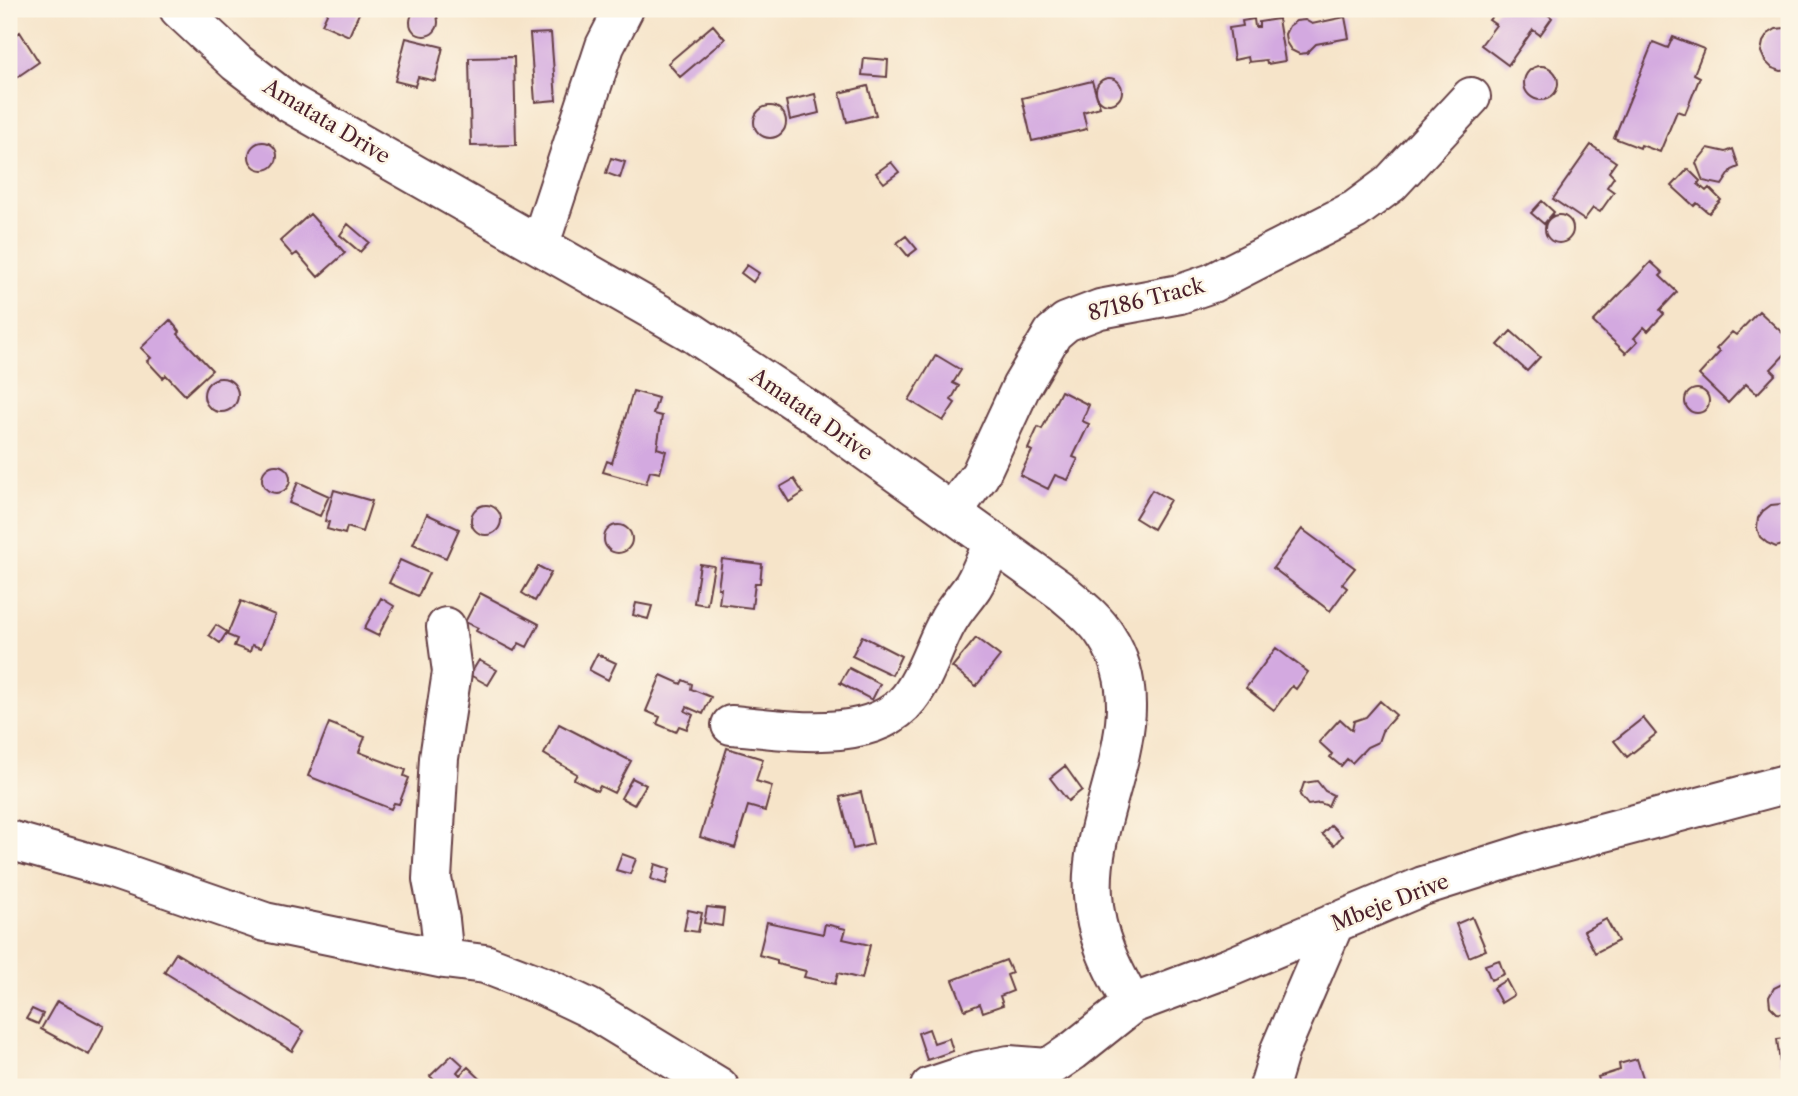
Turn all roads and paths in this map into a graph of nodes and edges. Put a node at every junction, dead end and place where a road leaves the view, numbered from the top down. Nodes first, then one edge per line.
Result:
1 (179, 9) edge
2 (624, 9) edge
3 (1471, 97) dead end
4 (540, 244) junction
5 (952, 512) junction
6 (993, 542) junction
7 (446, 627) dead end
8 (731, 725) dead end
9 (1789, 783) edge
10 (9, 840) edge
11 (1335, 922) junction
12 (444, 959) junction
13 (1132, 1004) junction
14 (1034, 1078) edge
15 (719, 1087) edge
16 (930, 1087) edge
17 (1269, 1087) edge

1 - 4 street, Amatata Drive
2 - 4 street
3 - 5 street, 87186 Track
4 - 5 street, Amatata Drive
5 - 6 street, Amatata Drive
6 - 8 street
6 - 13 street, Amatata Drive
7 - 12 street
9 - 11 street, Mbeje Drive
10 - 12 street
11 - 13 street, Mbeje Drive
11 - 17 street
12 - 15 street
13 - 14 street, Mbeje Drive
14 - 16 street

